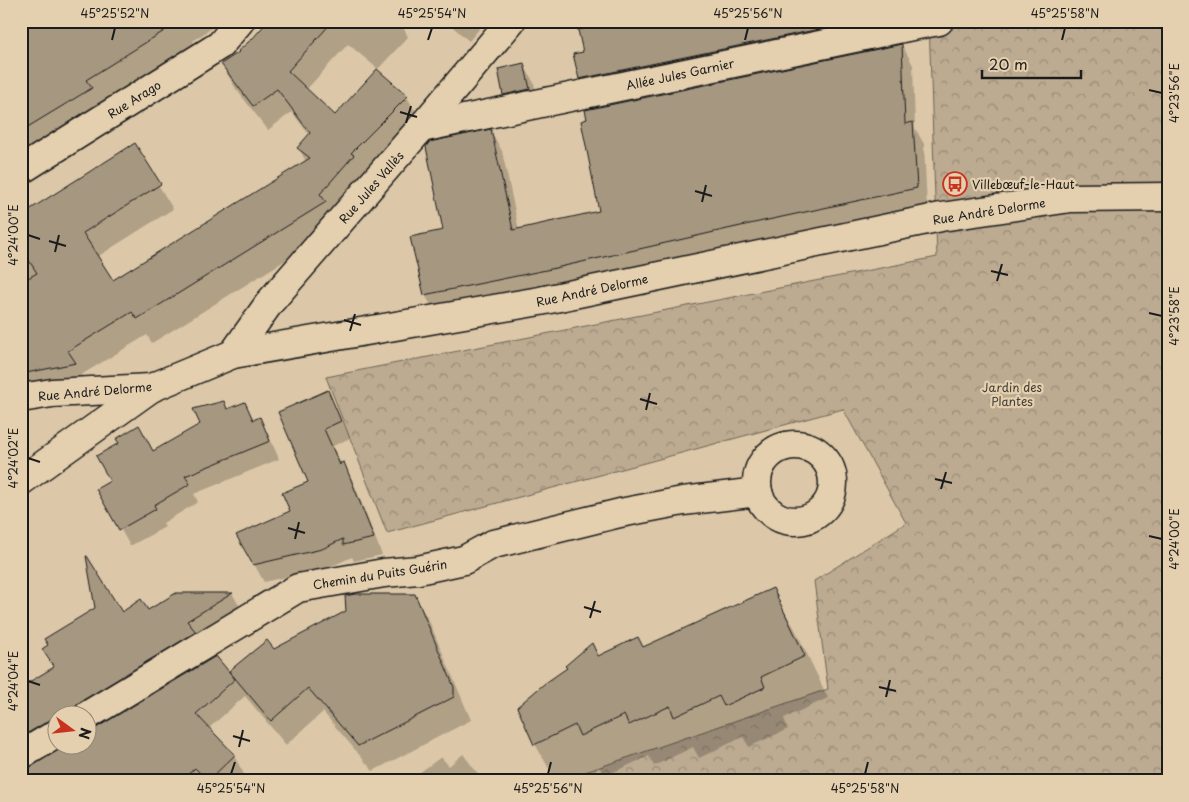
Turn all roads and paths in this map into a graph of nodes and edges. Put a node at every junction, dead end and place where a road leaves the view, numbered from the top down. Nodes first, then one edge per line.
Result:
1 (240, 21) edge
2 (511, 21) edge
3 (940, 21) edge
4 (421, 128) junction
5 (21, 170) edge
6 (1168, 197) edge
7 (233, 354) junction
8 (151, 388) junction
9 (21, 398) edge
10 (21, 481) edge
11 (758, 492) dead end
12 (98, 709) edge
13 (48, 739) edge
14 (21, 755) edge

1 - 5 street, Rue Arago
2 - 4 street, Rue Jules Vallès
3 - 4 street, Allée Jules Garnier
4 - 7 street, Rue Jules Vallès
6 - 7 street, Rue André Delorme
7 - 8 street, Rue André Delorme
8 - 9 street, Rue André Delorme
8 - 10 street
11 - 12 street, Chemin du Puits Guérin
13 - 14 street

